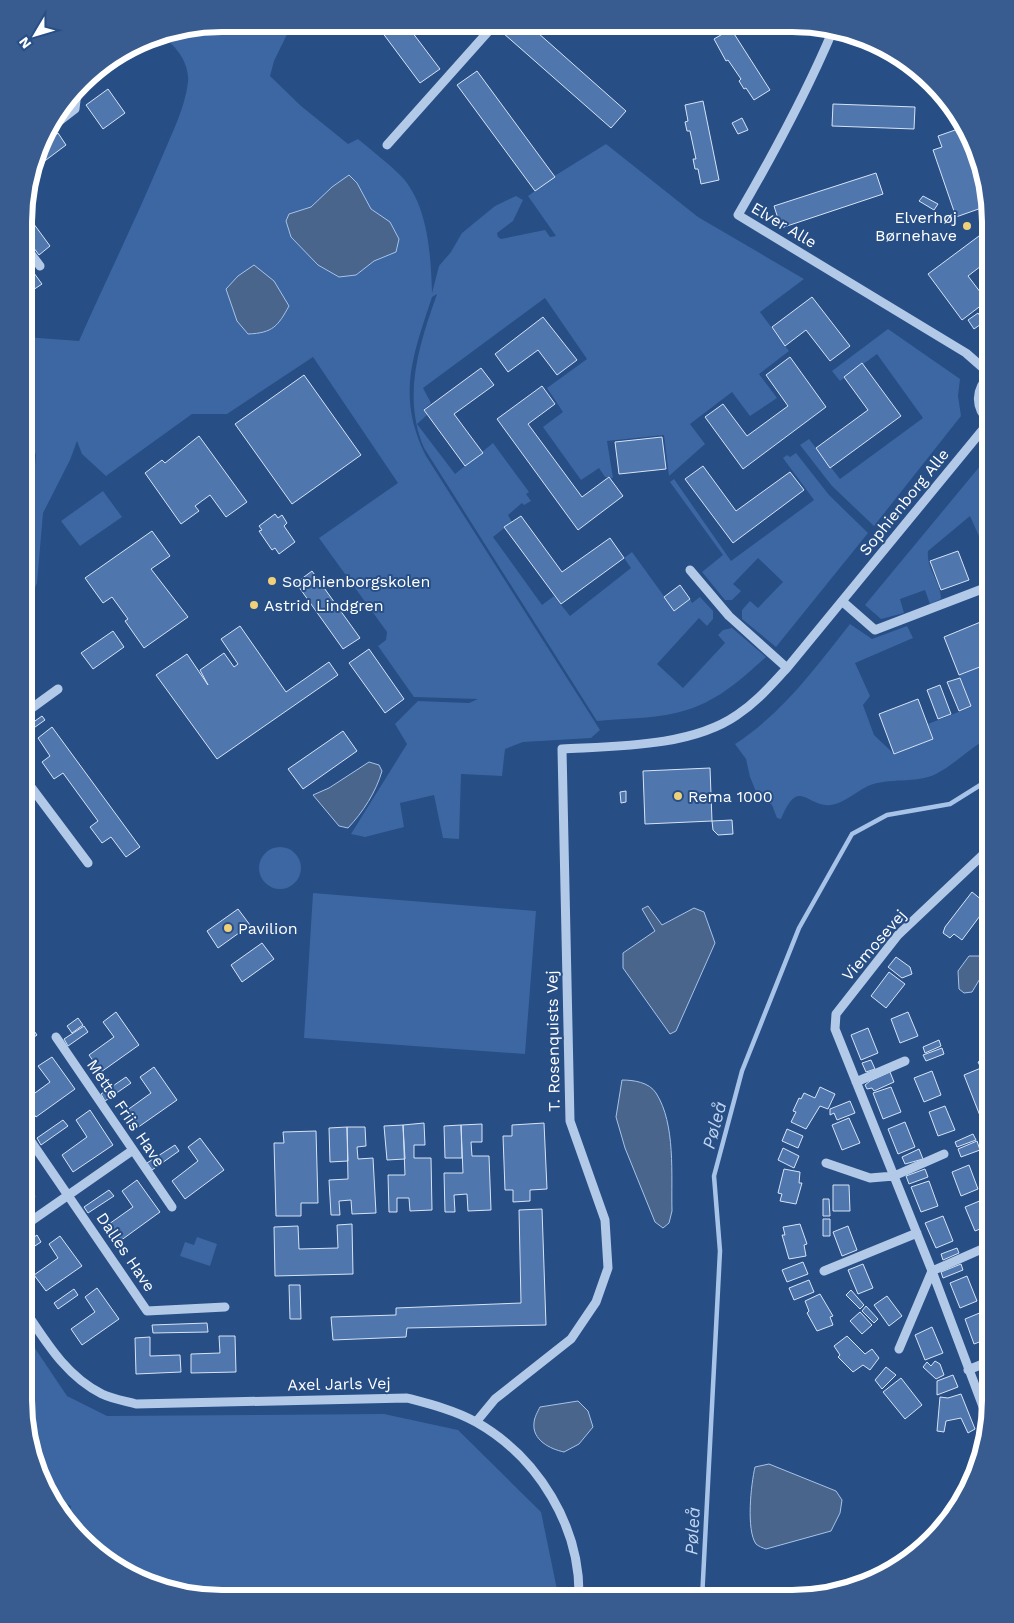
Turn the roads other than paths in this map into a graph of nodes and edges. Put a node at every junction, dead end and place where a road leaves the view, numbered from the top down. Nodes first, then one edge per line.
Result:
1 (487, 32) edge
2 (830, 36) edge
3 (76, 102) edge
4 (65, 116) edge
5 (387, 145) dead end
6 (32, 255) edge
7 (40, 266) dead end
8 (982, 368) edge
9 (982, 384) edge
10 (982, 412) edge
11 (982, 432) edge
12 (690, 570) dead end
13 (982, 589) edge
14 (843, 602) junction
15 (787, 668) junction
16 (58, 689) dead end
17 (32, 708) edge
18 (562, 749) joint
19 (32, 788) edge
20 (982, 856) edge
21 (88, 863) dead end
22 (56, 1037) dead end
23 (905, 1061) dead end
24 (856, 1082) junction
25 (32, 1143) edge
26 (133, 1150) junction
27 (944, 1154) dead end
28 (826, 1163) dead end
29 (894, 1176) junction
30 (69, 1196) junction
31 (172, 1207) dead end
32 (32, 1221) edge
33 (917, 1233) junction
34 (982, 1249) dead end
35 (824, 1271) dead end
36 (932, 1271) junction
37 (224, 1307) dead end
38 (32, 1321) edge
39 (899, 1349) dead end
40 (982, 1364) edge
41 (968, 1370) junction
42 (982, 1404) edge
43 (476, 1422) junction
44 (579, 1590) edge

1 - 5 street
2 - 8 street, Elver Alle
3 - 4 street
6 - 7 street
9 - 10 street
11 - 14 street, Sophienborg Alle
12 - 15 street
13 - 14 street
14 - 15 street, Sophienborg Alle
15 - 18 street, Sophienborg Alle
16 - 17 street
18 - 43 street, T. Rosenquists Vej
19 - 21 street
20 - 24 street, Viemosevej
22 - 26 street, Mette Friis Have
23 - 24 street
24 - 29 street, Viemosevej
25 - 30 street, Dalles Have
26 - 30 street
26 - 31 street, Mette Friis Have
27 - 29 street
28 - 29 street
29 - 33 street, Viemosevej
30 - 32 street
30 - 37 street, Dalles Have
33 - 35 street
33 - 36 street, Viemosevej
34 - 36 street
36 - 39 street
36 - 41 street, Viemosevej
38 - 43 street, Axel Jarls Vej
40 - 41 street
41 - 42 street, Viemosevej
43 - 44 street, Axel Jarls Vej

